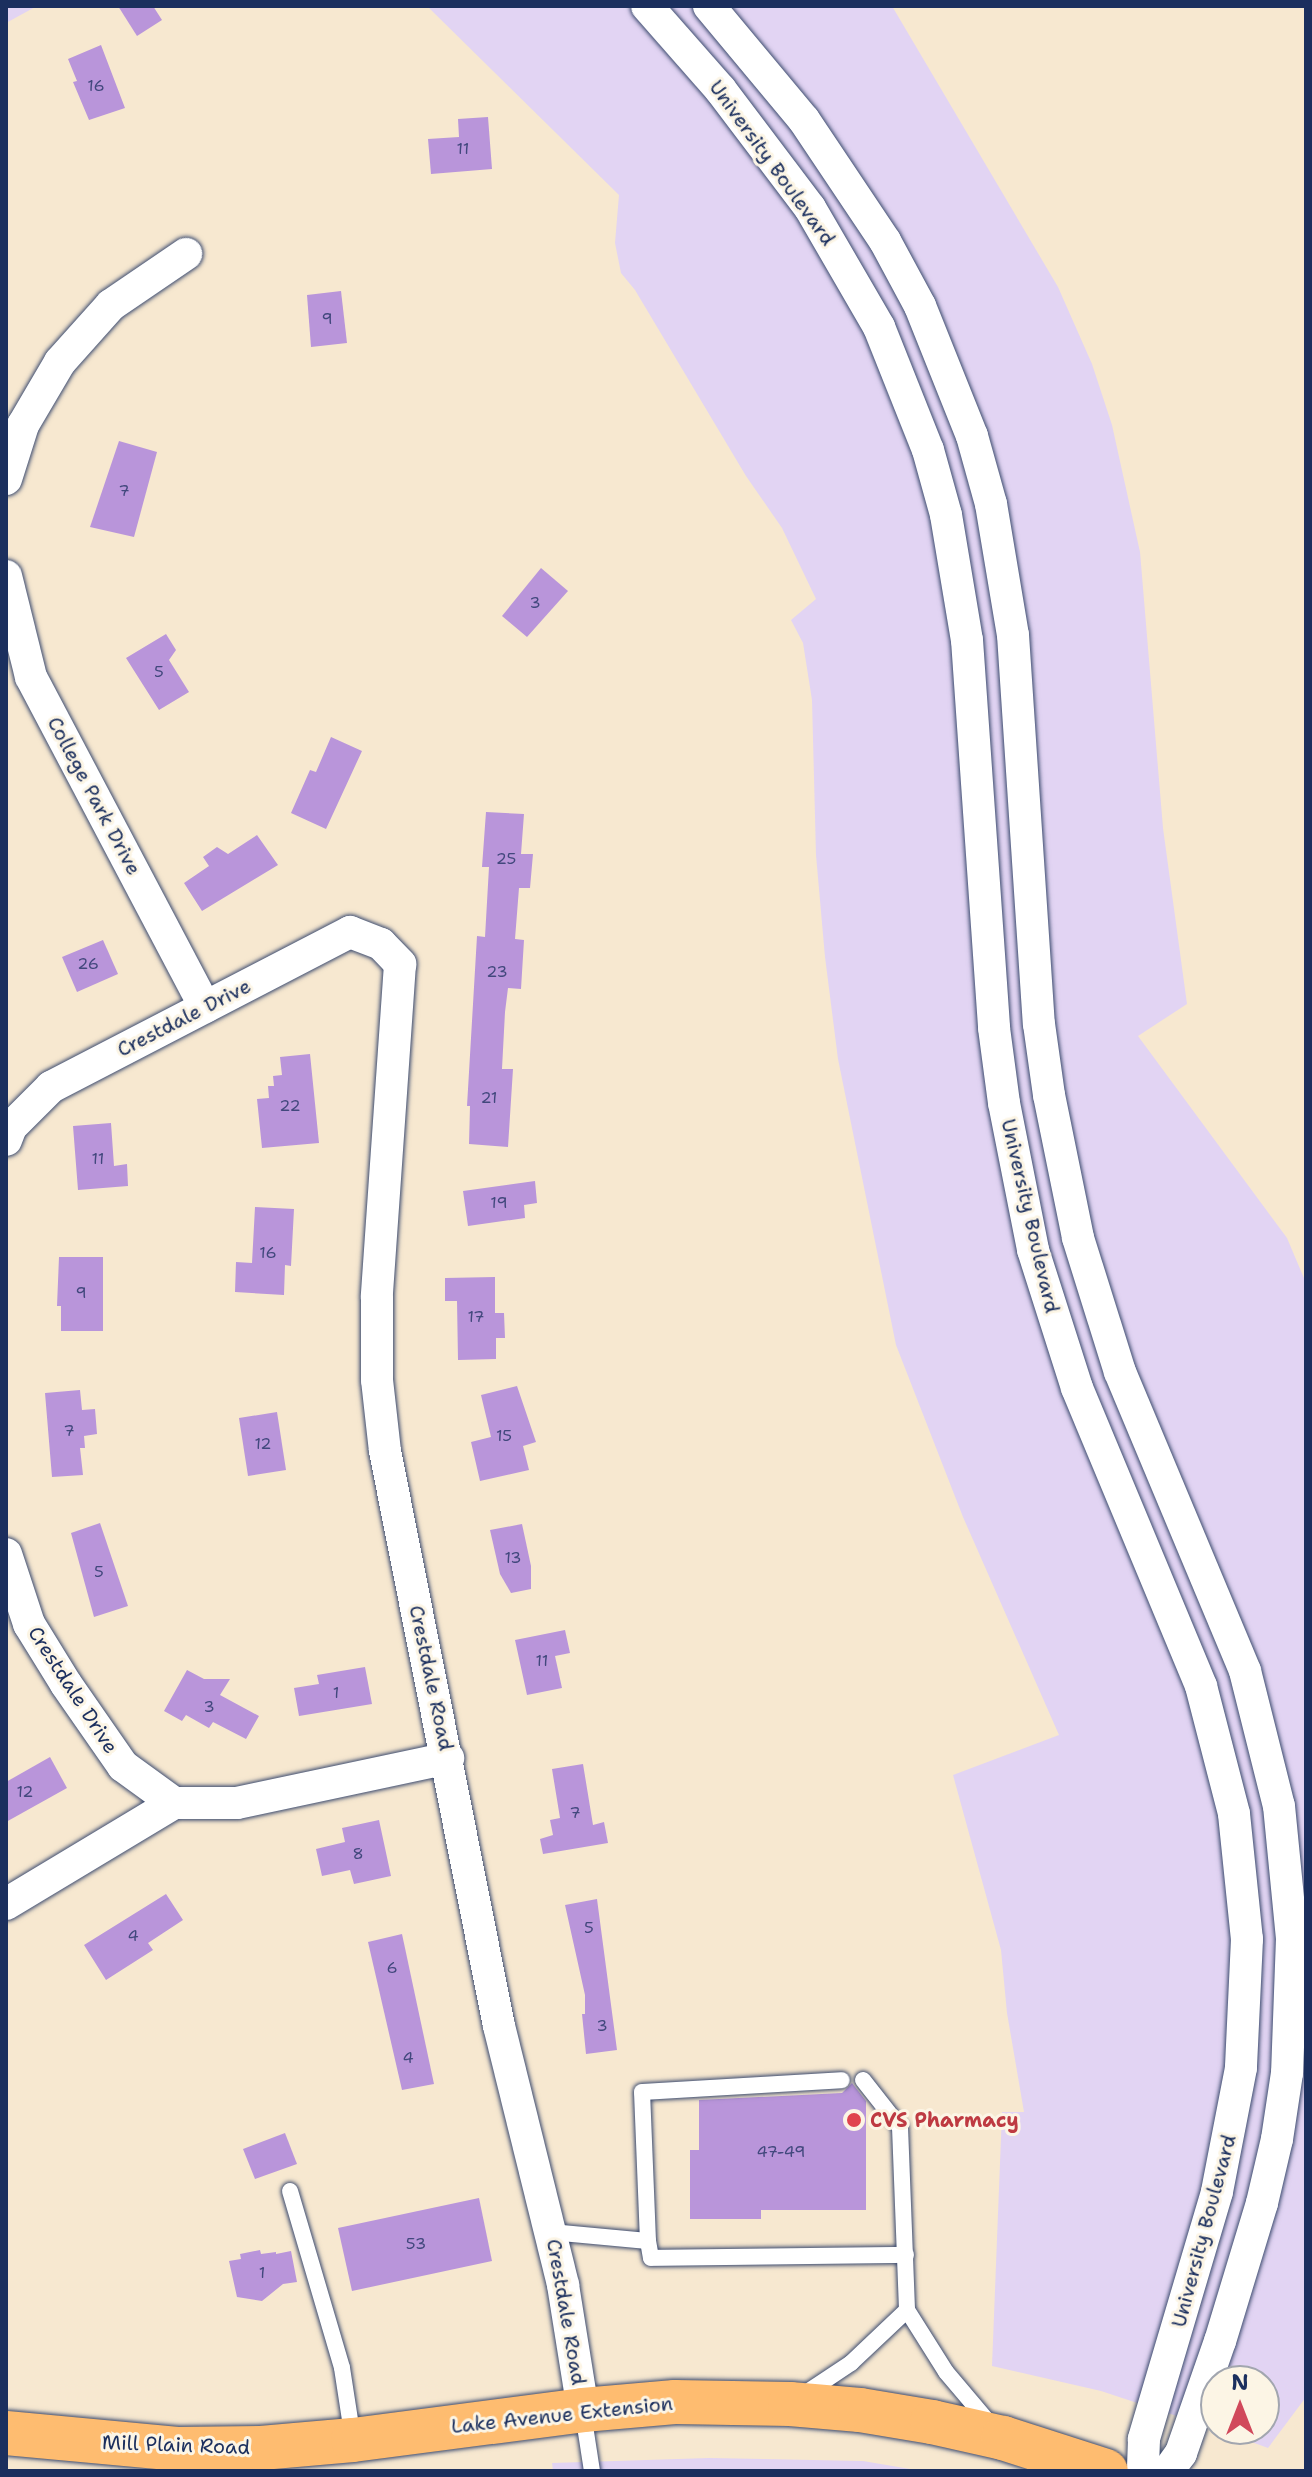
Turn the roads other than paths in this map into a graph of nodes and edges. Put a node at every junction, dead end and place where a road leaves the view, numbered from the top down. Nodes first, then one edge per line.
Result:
1 (647, 6) edge
2 (709, 6) edge
3 (186, 254) dead end
4 (6, 479) edge
5 (6, 576) edge
6 (381, 944) joint
7 (205, 1007) junction
8 (6, 1140) edge
9 (6, 1554) edge
10 (448, 1758) junction
11 (174, 1803) junction
12 (6, 1904) edge
13 (842, 2080) dead end
14 (863, 2080) dead end
15 (290, 2191) dead end
16 (551, 2232) junction
17 (648, 2241) junction
18 (906, 2255) junction
19 (907, 2310) junction
20 (790, 2404) junction
21 (583, 2410) junction
22 (6, 2433) edge
23 (1003, 2438) junction
24 (350, 2441) junction
25 (243, 2464) dead end
26 (592, 2471) edge
27 (1106, 2471) edge
28 (1143, 2471) edge
29 (1168, 2471) edge

1 - 28 street, University Boulevard
2 - 29 street, University Boulevard
3 - 4 street
5 - 7 street, College Park Drive
6 - 7 street, Crestdale Drive
6 - 10 street, Crestdale Road
7 - 8 street, Crestdale Drive
9 - 11 street, Crestdale Drive
10 - 11 street
10 - 16 street, Crestdale Road
11 - 12 street
13 - 17 lane
14 - 18 lane
15 - 24 lane
16 - 17 lane
16 - 21 street, Crestdale Road
17 - 18 lane
18 - 19 lane
19 - 20 lane
19 - 23 lane
20 - 21 main road, Lake Avenue Extension
20 - 23 main road, Lake Avenue Extension
21 - 24 main road, Lake Avenue Extension
21 - 26 lane
22 - 24 main road, Mill Plain Road
23 - 27 main road, Lake Avenue Extension
24 - 25 lane

